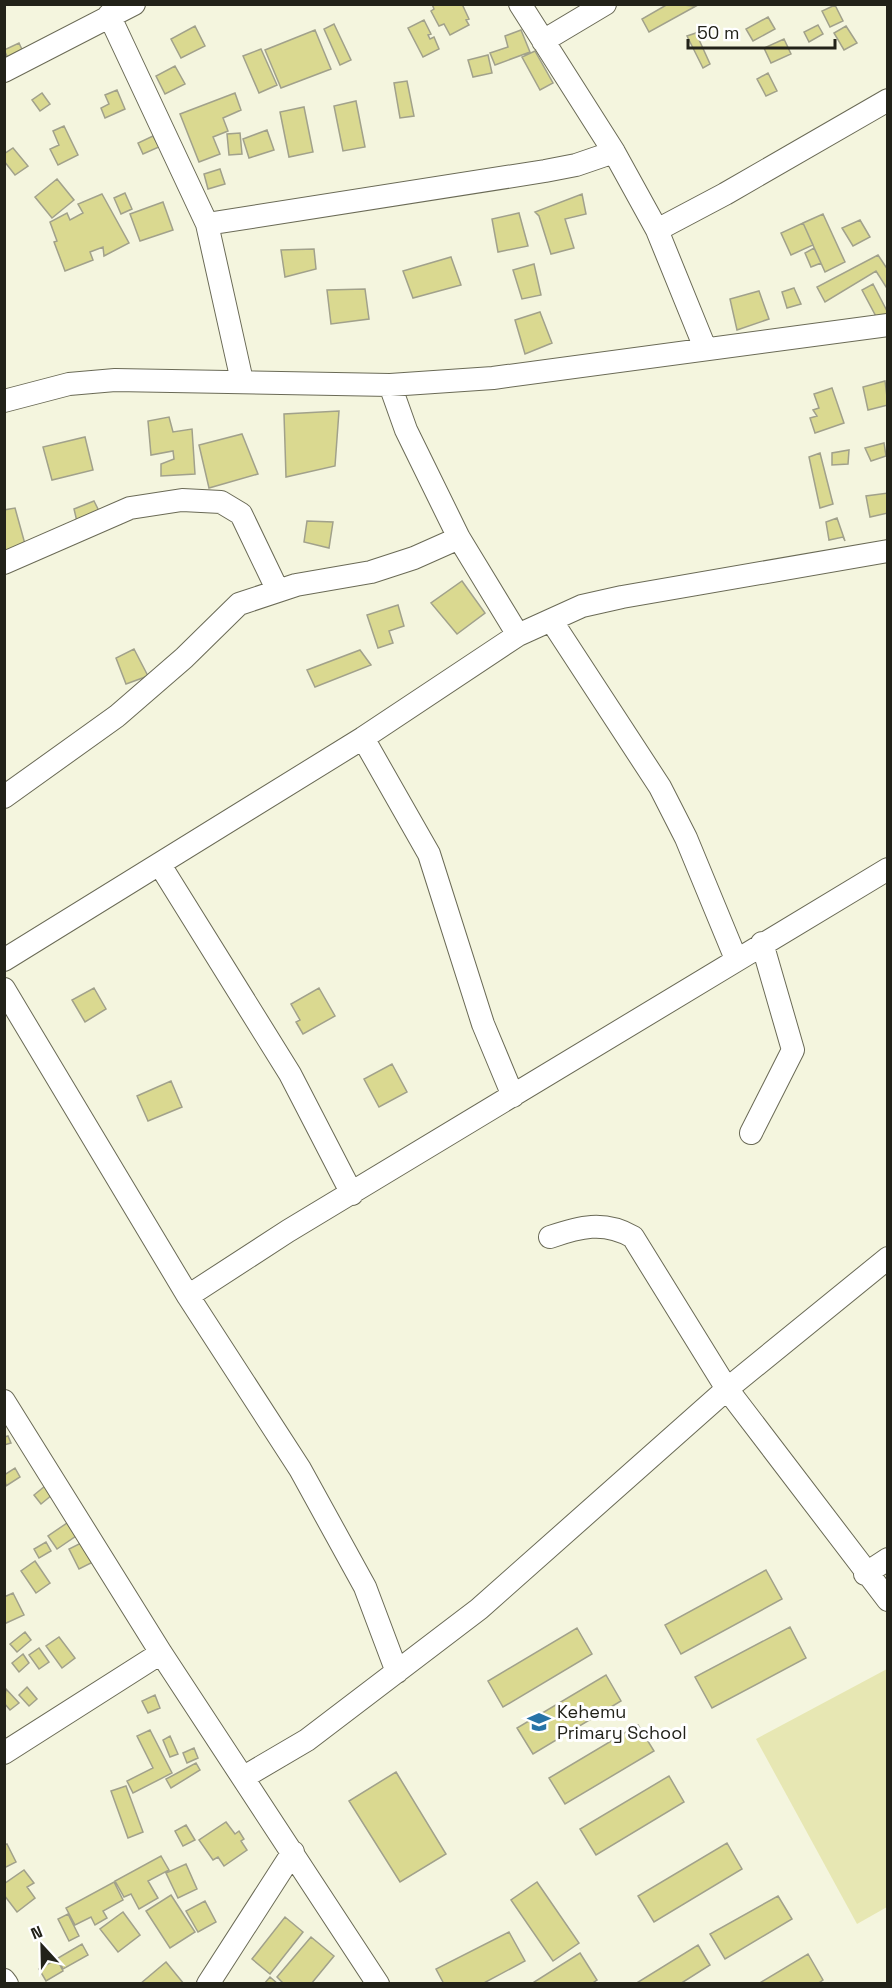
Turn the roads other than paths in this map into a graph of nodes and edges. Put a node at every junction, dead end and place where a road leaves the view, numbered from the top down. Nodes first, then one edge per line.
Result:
1 (134, 4) edge
2 (520, 4) edge
3 (605, 4) edge
4 (109, 15) junction
5 (543, 41) junction
6 (4, 71) edge
7 (888, 100) edge
8 (614, 152) junction
9 (207, 224) junction
10 (657, 230) junction
11 (888, 325) edge
12 (705, 348) junction
13 (242, 381) junction
14 (390, 385) junction
15 (4, 401) edge
16 (459, 537) junction
17 (888, 551) edge
18 (4, 563) edge
19 (277, 589) junction
20 (551, 620) junction
21 (518, 635) junction
22 (363, 738) junction
23 (4, 797) edge
24 (160, 865) junction
25 (888, 869) edge
26 (762, 943) junction
27 (736, 959) junction
28 (4, 960) edge
29 (4, 989) edge
30 (513, 1096) junction
31 (751, 1133) dead end
32 (352, 1194) junction
33 (550, 1238) dead end
34 (888, 1258) edge
35 (188, 1296) junction
36 (727, 1389) junction
37 (4, 1401) edge
38 (888, 1559) edge
39 (866, 1574) junction
40 (888, 1600) edge
41 (161, 1653) junction
42 (397, 1672) junction
43 (4, 1753) edge
44 (244, 1777) junction
45 (293, 1852) junction
46 (208, 1983) edge
47 (378, 1983) edge

1 - 4 street
2 - 5 street
3 - 5 street
4 - 6 street
4 - 9 street
5 - 8 street
7 - 10 street
8 - 9 street
8 - 10 street
9 - 13 street
10 - 12 street
11 - 12 street
12 - 14 street
13 - 14 street
13 - 15 street
14 - 16 street
16 - 19 street
16 - 21 street
17 - 20 street
18 - 19 street
19 - 23 street
20 - 21 street
20 - 27 street
21 - 22 street
22 - 24 street
22 - 30 street
24 - 28 street
24 - 32 street
25 - 26 street
26 - 27 street
26 - 31 street
27 - 30 street
29 - 35 street
30 - 32 street
32 - 35 street
33 - 36 street
34 - 36 street
35 - 42 street
36 - 39 street
36 - 42 street
37 - 41 street
38 - 39 street
39 - 40 street
41 - 43 street
41 - 44 street
42 - 44 street
44 - 45 street
45 - 46 street
45 - 47 street

